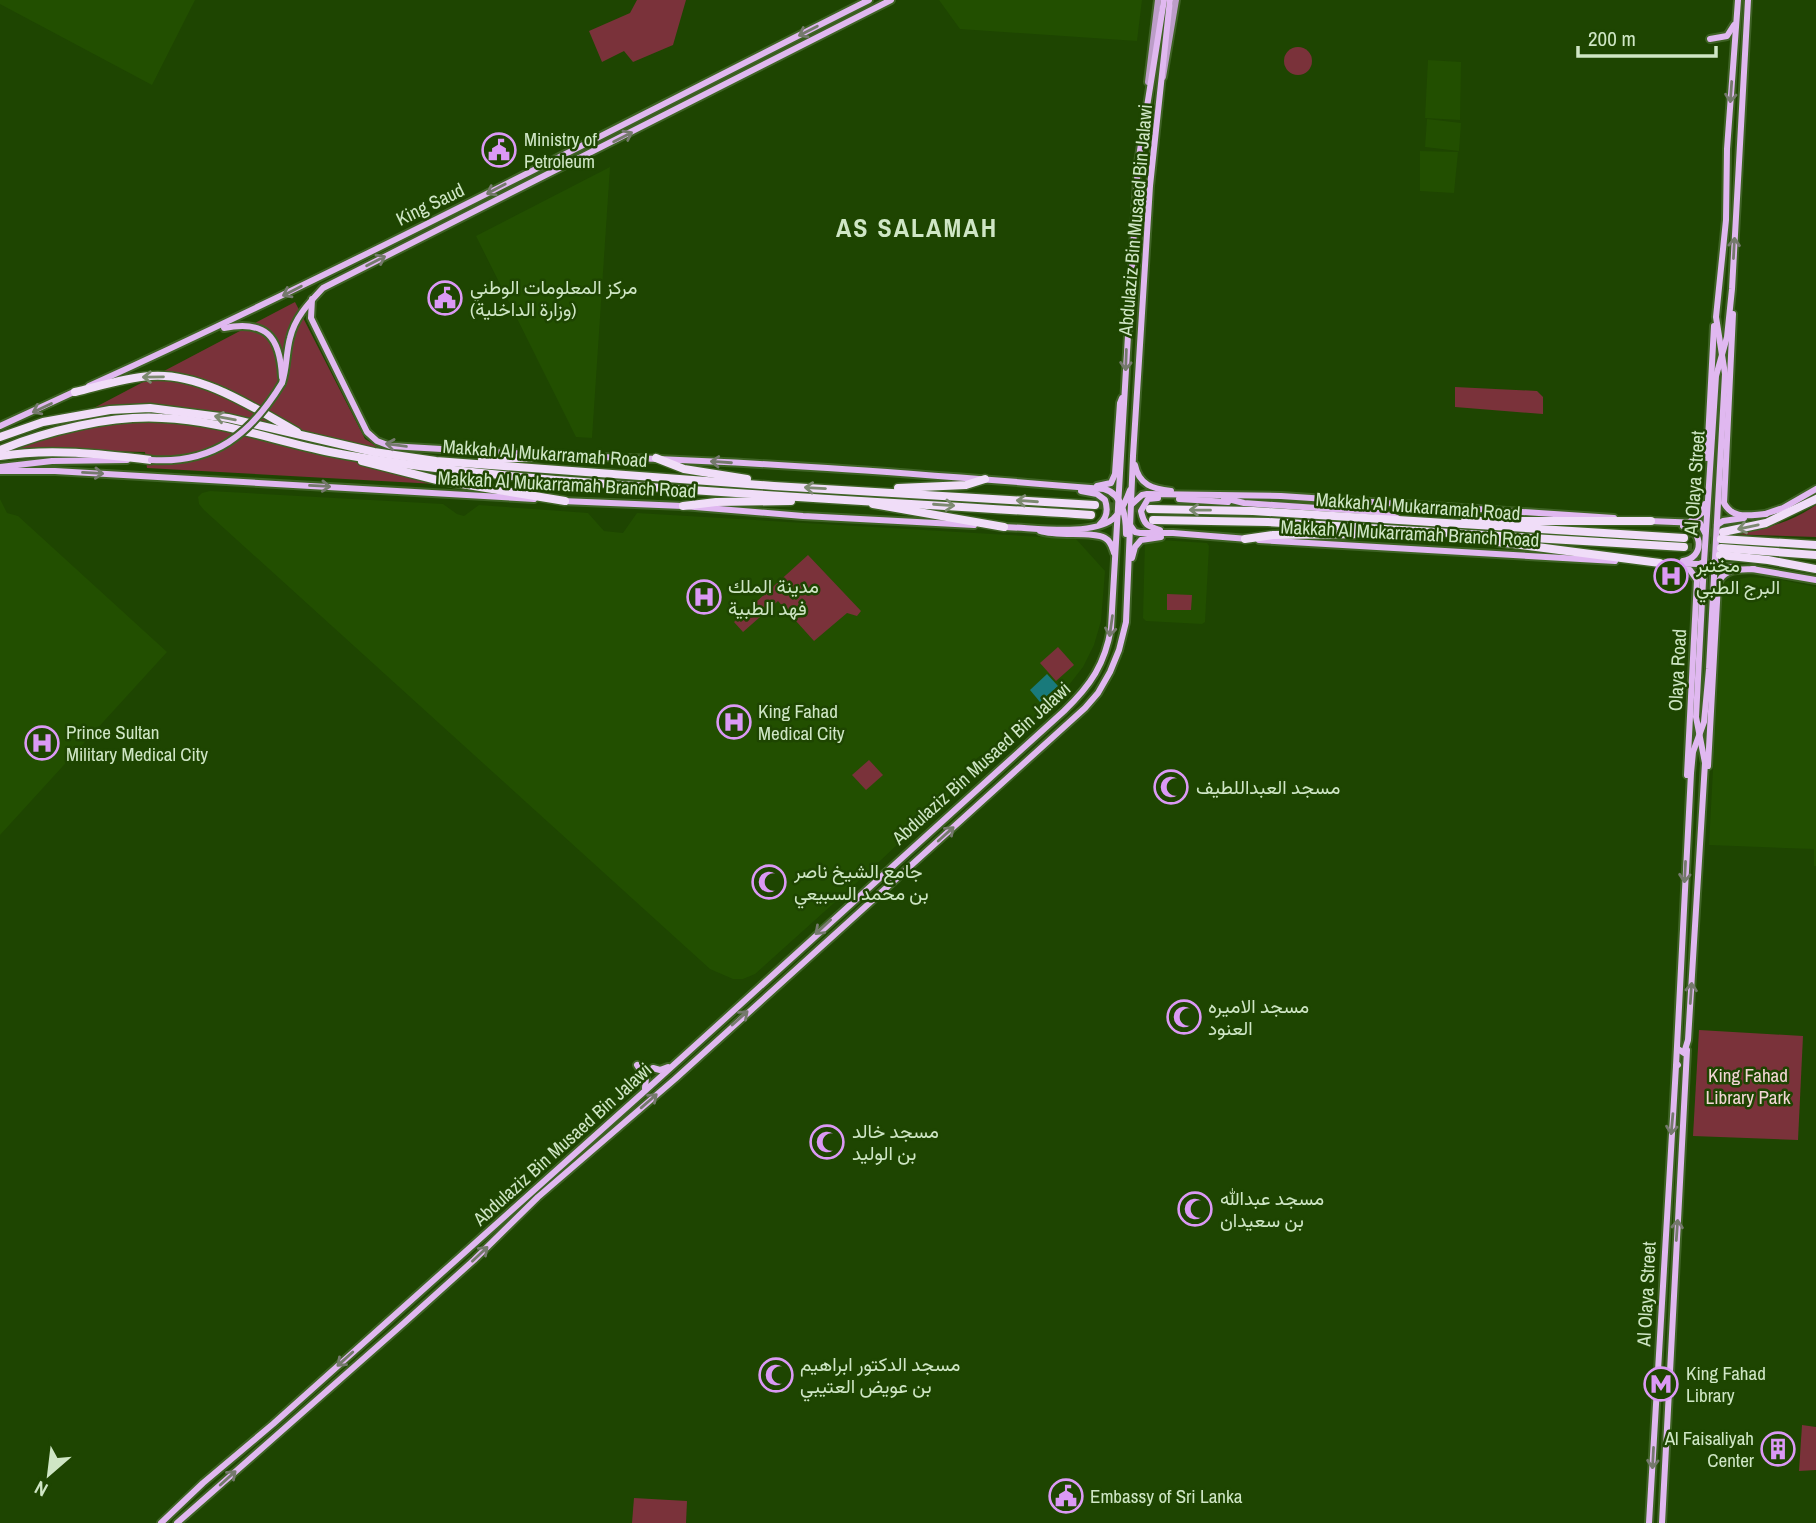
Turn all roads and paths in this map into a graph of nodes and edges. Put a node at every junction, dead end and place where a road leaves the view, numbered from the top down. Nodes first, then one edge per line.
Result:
1 (869, 0) edge
2 (891, 0) edge
3 (1158, 0) edge
4 (1164, 0) edge
5 (1170, 0) edge
6 (1176, 0) edge
7 (1738, 0) edge
8 (1748, 0) edge
9 (1737, 20) junction
10 (1710, 39) dead end
11 (1163, 77) junction
12 (1144, 118) junction
13 (1732, 289) junction
14 (312, 299) junction
15 (1716, 317) junction
16 (215, 329) junction
17 (1721, 357) junction
18 (282, 383) junction
19 (1125, 391) junction
20 (75, 392) junction
21 (0, 426) edge
22 (0, 437) edge
23 (305, 437) junction
24 (292, 443) junction
25 (0, 450) edge
26 (0, 456) edge
27 (553, 456) junction
28 (1133, 456) junction
29 (656, 458) junction
30 (151, 460) junction
31 (436, 461) junction
32 (0, 469) edge
33 (985, 479) junction
34 (1050, 485) junction
35 (774, 486) junction
36 (1816, 489) edge
37 (883, 491) junction
38 (1197, 495) junction
39 (1212, 496) junction
40 (803, 499) junction
41 (1816, 499) edge
42 (565, 501) junction
43 (857, 502) junction
44 (1244, 503) junction
45 (1095, 505) tunnel mouth
46 (682, 506) junction
47 (1124, 508) junction
48 (1150, 509) tunnel mouth
49 (1766, 514) junction
50 (1091, 515) tunnel mouth
51 (1153, 520) tunnel mouth
52 (1406, 520) junction
53 (1651, 521) junction
54 (1448, 523) junction
55 (1683, 524) junction
56 (1130, 525) junction
57 (1004, 527) junction
58 (1029, 527) junction
59 (1424, 532) junction
60 (1720, 532) junction
61 (1173, 533) junction
62 (1706, 535) junction
63 (1245, 539) junction
64 (1627, 540) junction
65 (1816, 544) edge
66 (1718, 555) junction
67 (1816, 555) edge
68 (1115, 558) junction
69 (1704, 562) junction
70 (1660, 563) junction
71 (1816, 567) edge
72 (1754, 569) junction
73 (1816, 580) edge
74 (1128, 581) junction
75 (1700, 737) junction
76 (1701, 799) junction
77 (1689, 804) junction
78 (1688, 1040) junction
79 (1678, 1048) junction
80 (637, 1065) dead end
81 (1676, 1066) junction
82 (1686, 1066) junction
83 (670, 1067) junction
84 (653, 1068) dead end
85 (645, 1091) junction
86 (435, 1279) junction
87 (442, 1288) junction
88 (396, 1313) junction
89 (404, 1323) junction
90 (273, 1424) junction
91 (280, 1432) junction
92 (161, 1523) edge
93 (177, 1523) edge
94 (1649, 1523) edge
95 (1662, 1523) edge

1 -> 16 main road, King Saud
14 -> 2 main road, King Saud
3 - 12 main road
4 - 12 main road, Abdulaziz Bin Musaed Bin Jalawi
5 - 11 main road, Abdulaziz Bin Musaed Bin Jalawi
6 - 11 main road
7 - 9 main road, Al Olaya Street
13 -> 8 main road, Al Olaya Street
9 - 10 main road
9 -> 15 main road, Al Olaya Street
11 - 28 main road, Abdulaziz Bin Musaed Bin Jalawi
12 -> 19 main road, Abdulaziz Bin Musaed Bin Jalawi
13 - 17 main road, Al Olaya Street
13 - 49 main road
14 - 18 main road, King Saud
27 -> 14 main road, Makkah Al Mukarramah Branch Road
15 - 17 main road, Al Olaya Street
15 - 55 main road
16 - 18 main road
16 - 20 main road, King Saud
17 - 60 main road, Al Olaya Street
17 - 62 main road, Al Olaya Street
18 - 30 main road, bridge
19 - 34 main road
19 - 47 main road, Abdulaziz Bin Musaed Bin Jalawi
20 -> 21 main road, King Saud
23 -> 20 highway
23 -> 22 highway, Makkah Al Mukarramah Road
23 - 31 highway, Makkah Al Mukarramah Road
24 - 25 highway, Makkah Al Mukarramah Road
24 - 40 highway, Makkah Al Mukarramah Road
24 - 42 highway
26 - 30 highway
27 - 29 main road, Makkah Al Mukarramah Branch Road
27 - 31 highway
28 - 38 main road
28 - 47 main road, Abdulaziz Bin Musaed Bin Jalawi
33 -> 29 main road, Makkah Al Mukarramah Branch Road
29 - 35 highway
30 - 32 main road
31 - 35 highway, Makkah Al Mukarramah Road
32 -> 42 main road, Makkah Al Mukarramah Branch Road
33 - 34 main road, Makkah Al Mukarramah Branch Road
33 - 37 highway
34 - 47 main road, Makkah Al Mukarramah Branch Road
34 - 58 main road
37 -> 35 highway, Makkah Al Mukarramah Road
36 - 49 main road
45 -> 37 highway, Makkah Al Mukarramah Road
38 - 39 main road, Makkah Al Mukarramah Branch Road
38 - 47 main road, Makkah Al Mukarramah Branch Road
39 - 44 main road
39 - 53 main road, Makkah Al Mukarramah Branch Road
40 - 43 highway, Makkah Al Mukarramah Road
40 - 46 highway
41 -> 60 highway
42 - 46 main road, Makkah Al Mukarramah Branch Road
43 -> 50 highway, Makkah Al Mukarramah Road
43 - 57 highway
44 - 52 main road
44 - 61 main road
46 - 57 main road, Makkah Al Mukarramah Branch Road
47 - 56 main road
47 - 58 main road, Makkah Al Mukarramah Branch Road
47 - 68 main road, Abdulaziz Bin Musaed Bin Jalawi
47 - 74 main road
52 -> 48 highway, Makkah Al Mukarramah Road
49 - 60 main road
51 - 59 highway, Makkah Al Mukarramah Road
52 - 54 highway, Makkah Al Mukarramah Road
53 - 54 highway
53 - 55 main road, Makkah Al Mukarramah Branch Road
53 - 70 main road
54 - 64 highway, Makkah Al Mukarramah Road
55 - 62 main road, Makkah Al Mukarramah Branch Road
56 - 61 main road, Makkah Al Mukarramah Branch Road
56 - 74 main road
57 - 58 main road, Makkah Al Mukarramah Branch Road
58 - 68 main road
59 - 63 highway
59 - 64 highway, Makkah Al Mukarramah Road
59 - 70 highway
60 - 65 highway
60 - 66 main road, Al Olaya Street
61 - 63 main road, Makkah Al Mukarramah Branch Road
61 - 74 main road
62 - 69 main road, Al Olaya Street
63 - 70 main road, Makkah Al Mukarramah Branch Road
64 - 64 highway
66 - 67 highway
66 - 71 highway
66 - 72 main road
66 - 75 main road, Al Olaya Street
68 -> 83 main road, Abdulaziz Bin Musaed Bin Jalawi
69 - 70 main road, Makkah Al Mukarramah Branch Road
69 - 75 main road, Al Olaya Street
70 - 77 main road, Olaya Road
72 - 73 main road
72 - 76 main road
87 -> 74 main road, Abdulaziz Bin Musaed Bin Jalawi
75 - 76 main road, Al Olaya Street
75 - 77 main road, Al Olaya Street
78 -> 76 main road, Al Olaya Street
77 -> 79 main road, Al Olaya Street
78 - 79 main road
78 - 82 main road, Al Olaya Street
79 - 81 main road, Al Olaya Street
80 - 85 main road
81 - 82 main road
81 -> 94 main road, Al Olaya Street
95 -> 82 main road, Al Olaya Street
83 - 84 main road
83 - 85 main road, Abdulaziz Bin Musaed Bin Jalawi
85 - 86 main road, Abdulaziz Bin Musaed Bin Jalawi
86 - 87 main road
86 - 88 main road, Abdulaziz Bin Musaed Bin Jalawi
87 - 89 main road, Abdulaziz Bin Musaed Bin Jalawi
88 - 89 main road
88 -> 90 main road, Abdulaziz Bin Musaed Bin Jalawi
89 - 91 main road, Abdulaziz Bin Musaed Bin Jalawi
90 - 91 main road
90 - 92 main road, Abdulaziz Bin Musaed Bin Jalawi
93 -> 91 main road, Abdulaziz Bin Musaed Bin Jalawi

